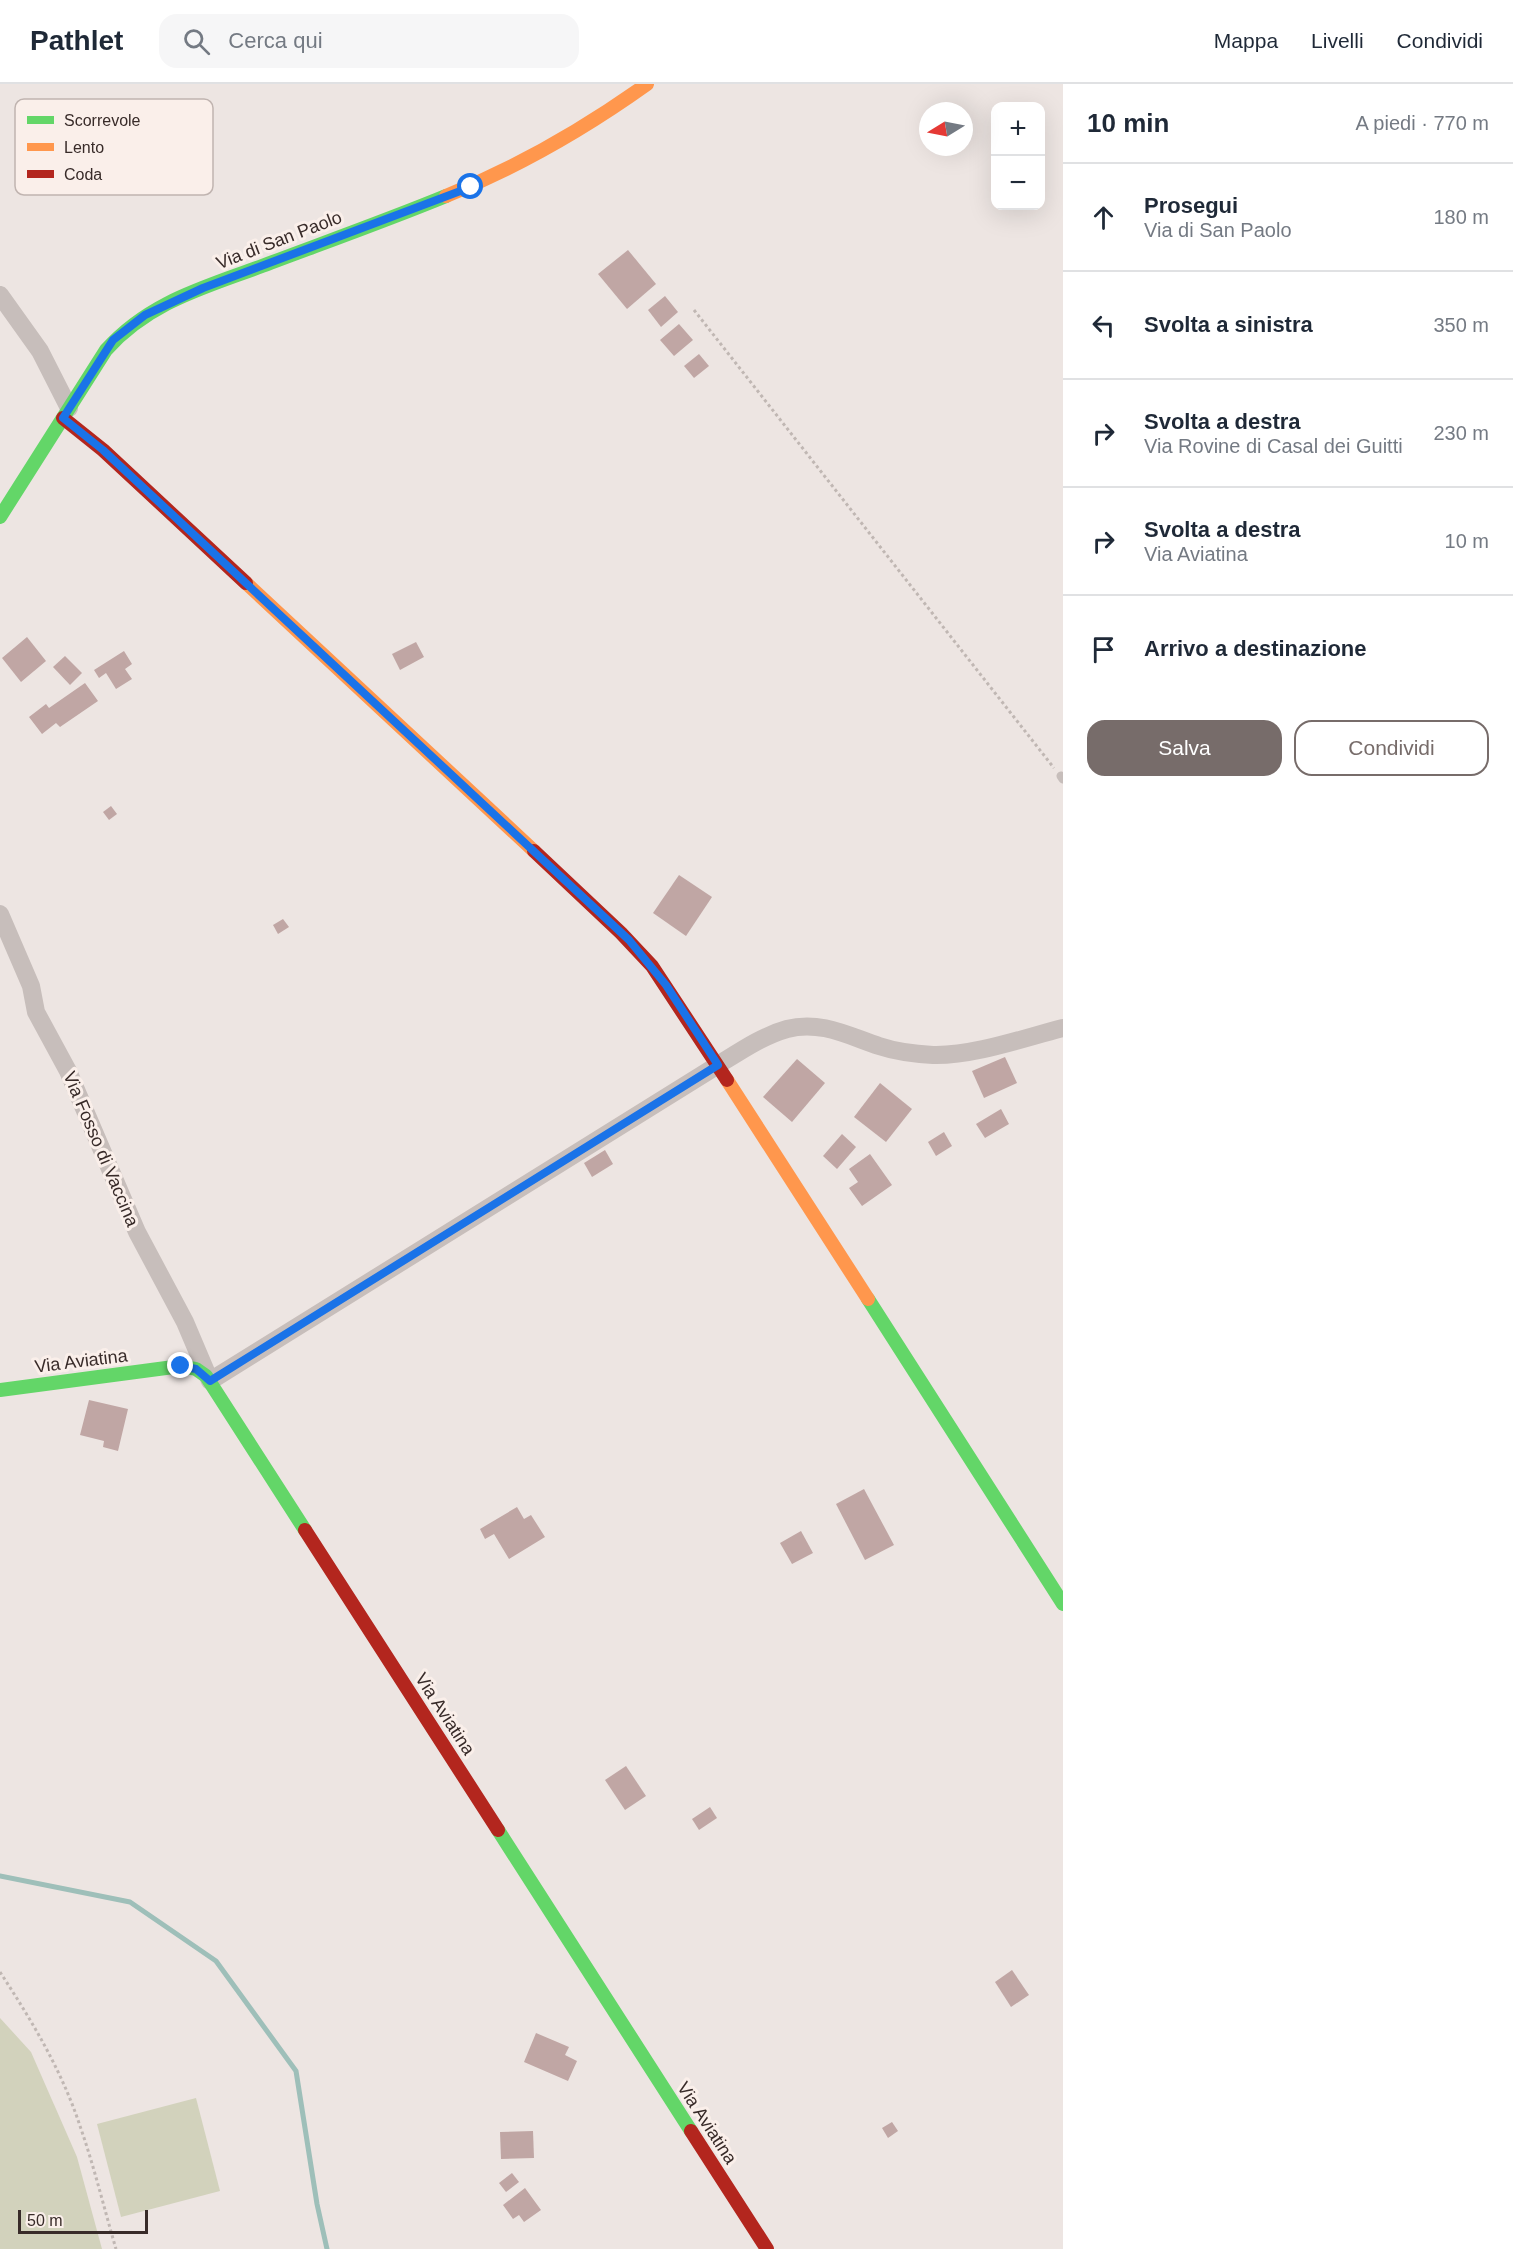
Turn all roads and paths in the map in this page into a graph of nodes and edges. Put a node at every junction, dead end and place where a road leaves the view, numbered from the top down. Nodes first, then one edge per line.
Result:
1 (647, 84) edge
2 (0, 295) edge
3 (694, 310) dead end
4 (66, 413) junction
5 (0, 518) edge
6 (1062, 778) edge
7 (0, 914) edge
8 (1063, 1028) edge
9 (718, 1065) junction
10 (210, 1381) junction
11 (0, 1390) edge
12 (1063, 1604) edge
13 (0, 1972) edge
14 (116, 2249) edge
15 (767, 2249) edge

1 - 4 street, Via di San Paolo
2 - 4 street
3 - 6 path
4 - 5 street, Via di San Paolo
4 - 9 street
7 - 10 street, Via Fosso di Vaccina
8 - 9 street
9 - 10 street
9 - 12 street
10 - 11 street, Via Aviatina
10 - 15 street, Via Aviatina
13 - 14 path

